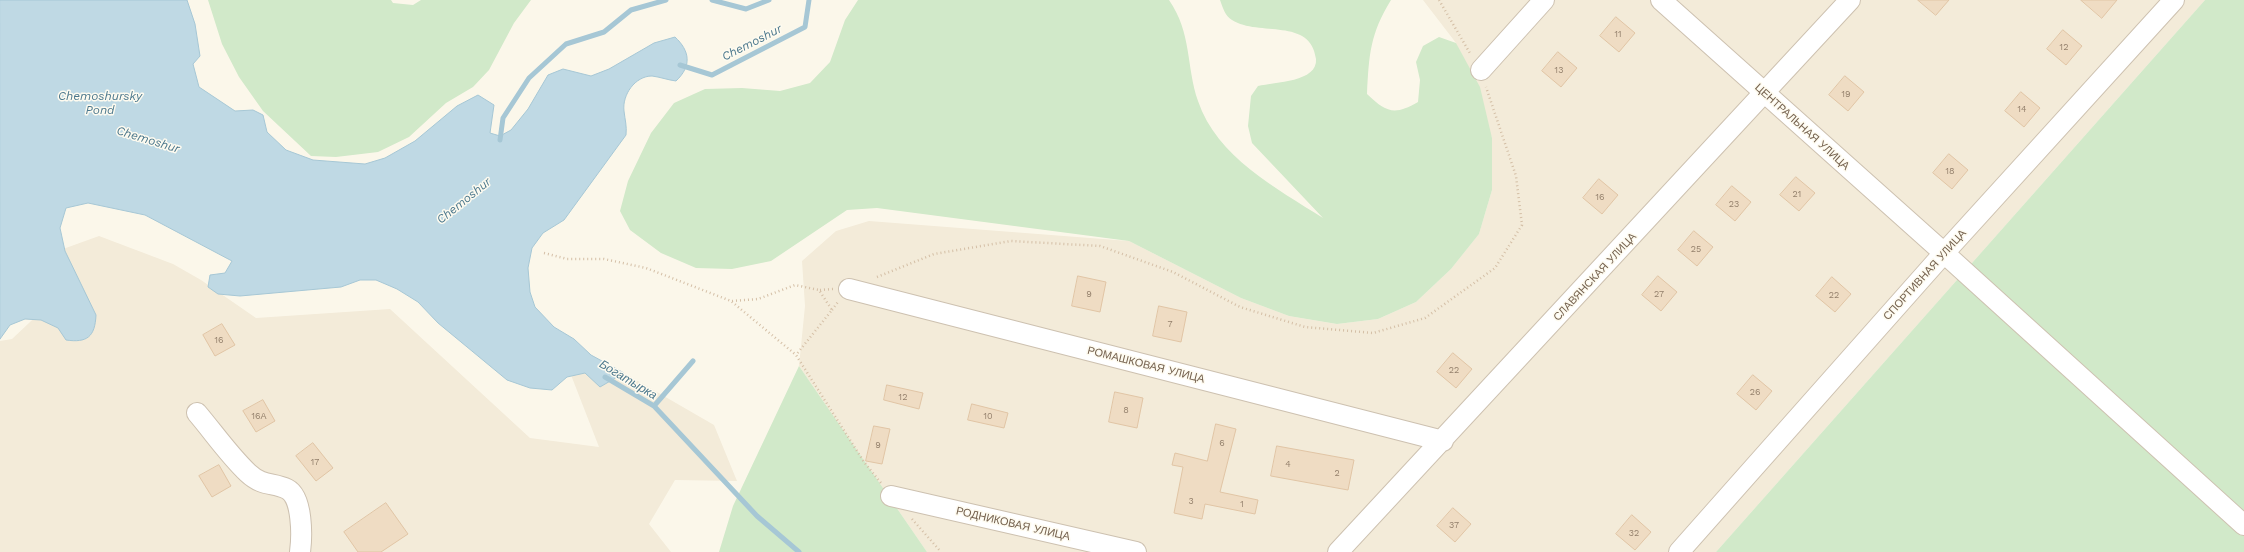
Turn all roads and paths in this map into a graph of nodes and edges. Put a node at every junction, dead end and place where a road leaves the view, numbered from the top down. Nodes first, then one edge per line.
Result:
1 (1439, 0) edge
2 (1544, 0) edge
3 (1661, 0) edge
4 (1850, 0) edge
5 (2174, 0) edge
6 (1481, 70) junction
7 (1765, 93) junction
8 (544, 253) dead end
9 (1944, 253) junction
10 (849, 289) joint
11 (731, 301) junction
12 (796, 355) junction
13 (197, 413) dead end
14 (1442, 441) junction
15 (891, 496) joint
16 (911, 518) dead end
17 (2244, 525) edge
18 (300, 552) edge
19 (941, 552) edge
20 (1136, 552) edge
21 (1338, 552) edge
22 (1680, 552) edge

1 - 6 path
2 - 6 street
3 - 7 street, ЦЕНТРАЛЬНАЯ УЛИЦА
4 - 7 street, СЛАВЯНСКАЯ УЛИЦА
5 - 9 street, СПОРТИВНАЯ УЛИЦА
6 - 10 path
7 - 9 street, ЦЕНТРАЛЬНАЯ УЛИЦА
7 - 14 street, СЛАВЯНСКАЯ УЛИЦА
8 - 11 path
9 - 17 street, ЦЕНТРАЛЬНАЯ УЛИЦА
9 - 22 street, СПОРТИВНАЯ УЛИЦА
10 - 14 street, РОМАШКОВАЯ УЛИЦА
11 - 12 path
11 - 12 path
12 - 15 path
13 - 18 street
14 - 21 street, СЛАВЯНСКАЯ УЛИЦА
15 - 20 street, РОДНИКОВАЯ УЛИЦА
16 - 19 path

